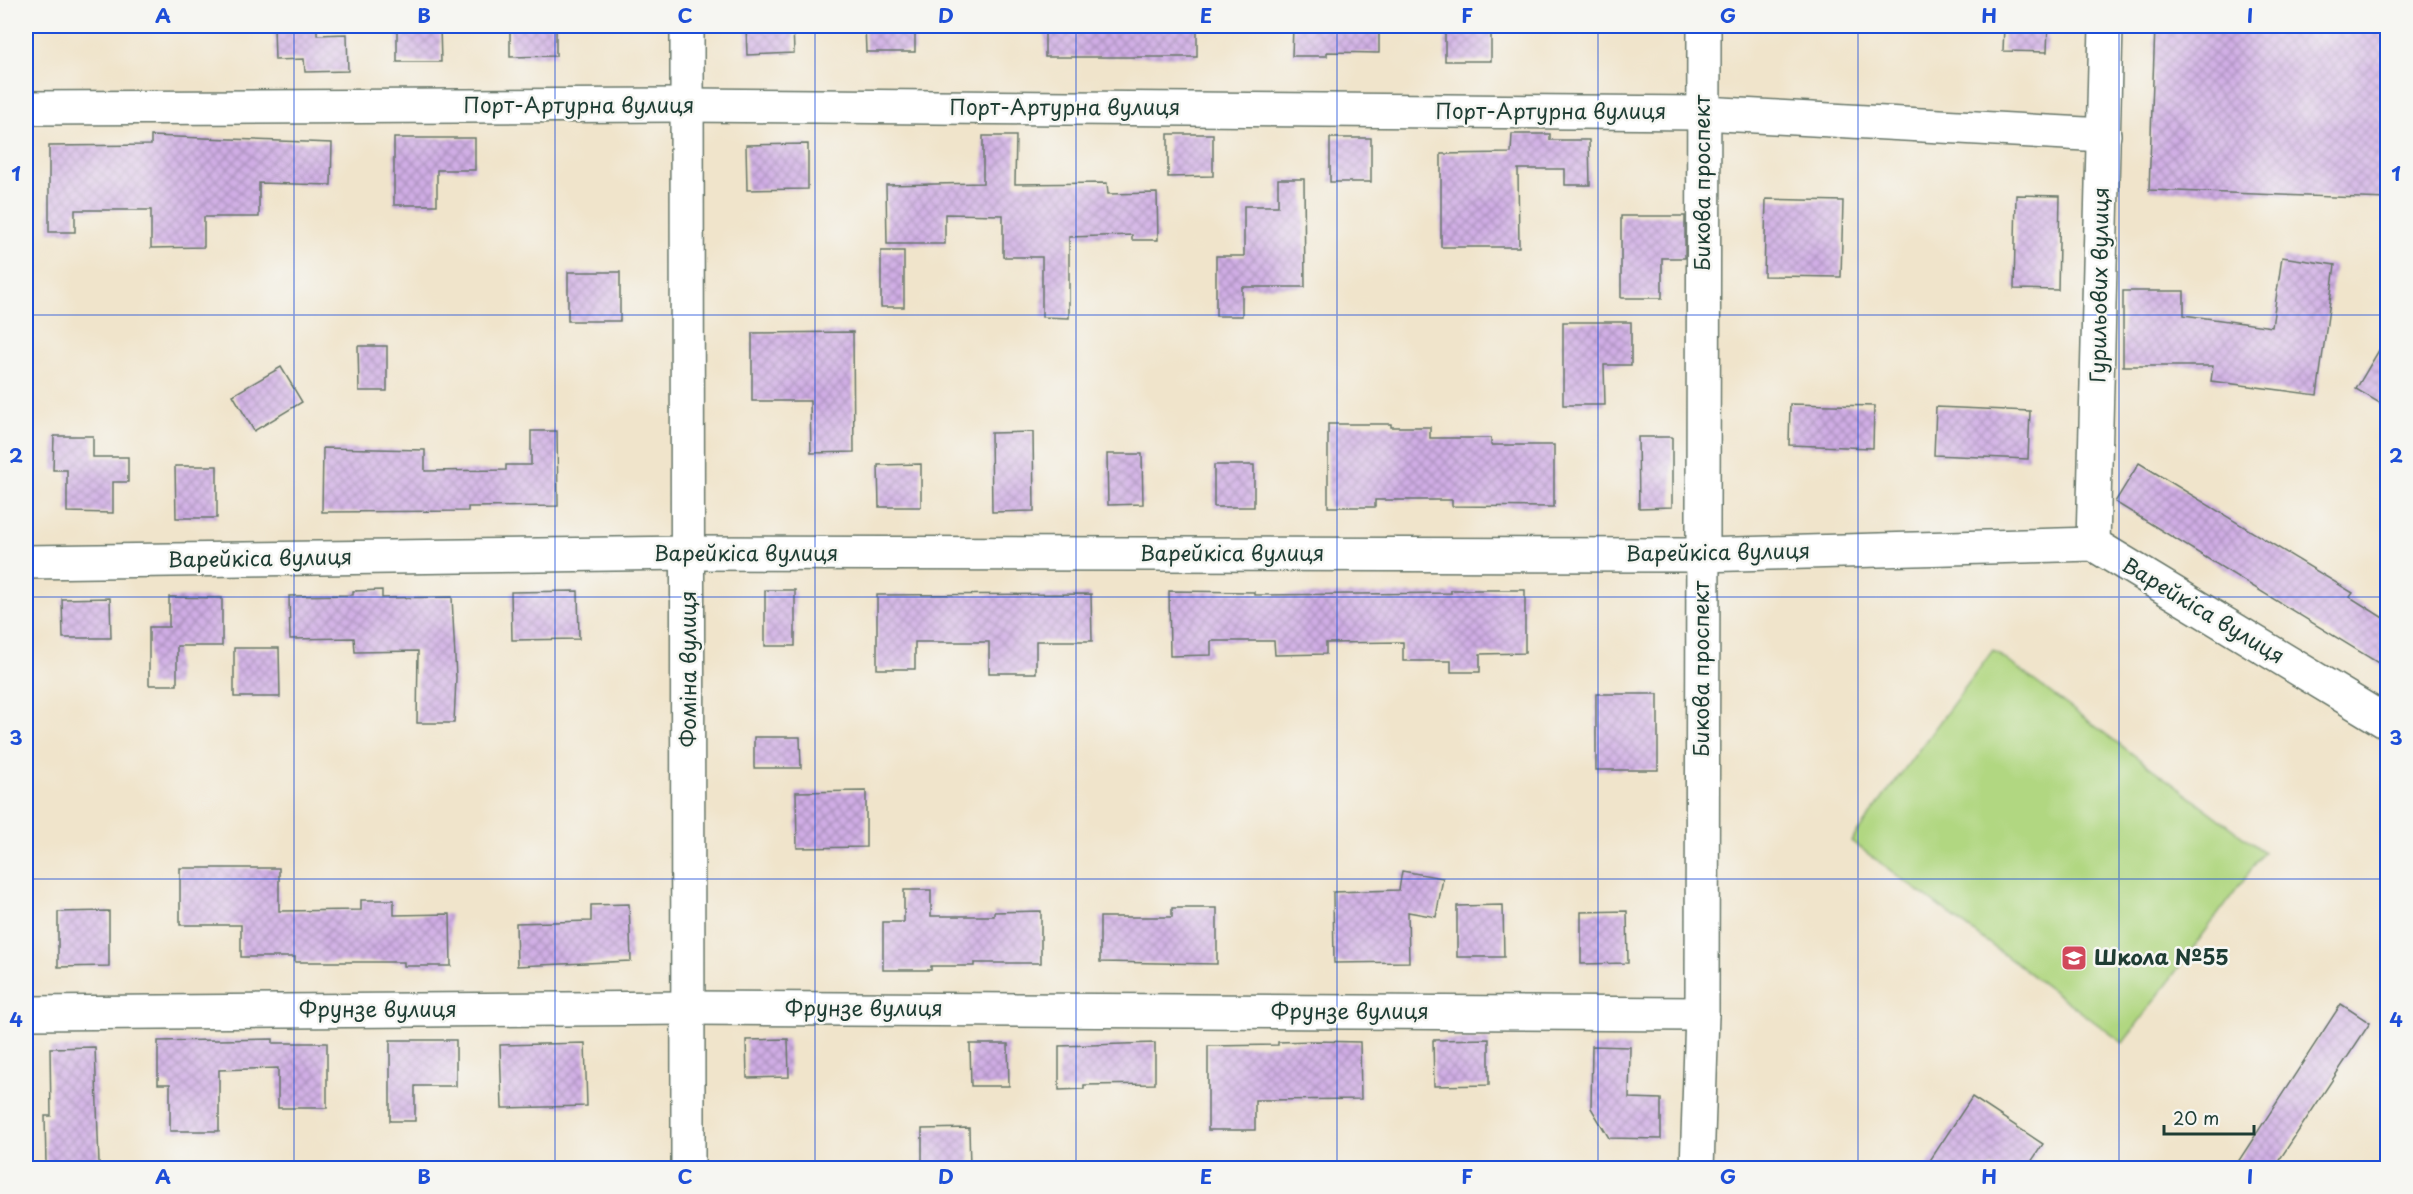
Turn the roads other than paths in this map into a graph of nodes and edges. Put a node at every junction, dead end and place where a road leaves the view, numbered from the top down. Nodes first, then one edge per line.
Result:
1 (687, 26) edge
2 (1704, 26) edge
3 (2106, 26) edge
4 (687, 105) junction
5 (26, 108) edge
6 (1703, 113) junction
7 (2104, 135) junction
8 (2093, 544) junction
9 (689, 554) junction
10 (1702, 555) junction
11 (26, 562) edge
12 (2388, 723) edge
13 (688, 1008) junction
14 (26, 1013) edge
15 (1702, 1014) junction
16 (688, 1168) edge
17 (1697, 1168) edge

1 - 4 street, Фоміна вулиця
2 - 6 street, Бикова проспект
3 - 7 street, Гурильових вулиця
4 - 5 street, Порт-Артурна вулиця
4 - 6 street, Порт-Артурна вулиця
4 - 9 street, Фоміна вулиця
6 - 7 street, Порт-Артурна вулиця
6 - 10 street, Бикова проспект
7 - 8 street, Гурильових вулиця
8 - 10 street, Варейкіса вулиця
8 - 12 street, Варейкіса вулиця
9 - 10 street, Варейкіса вулиця
9 - 11 street, Варейкіса вулиця
9 - 13 street, Фоміна вулиця
10 - 15 street, Бикова проспект
13 - 14 street, Фрунзе вулиця
13 - 15 street, Фрунзе вулиця
13 - 16 street, Фоміна вулиця
15 - 17 street, Бикова проспект

